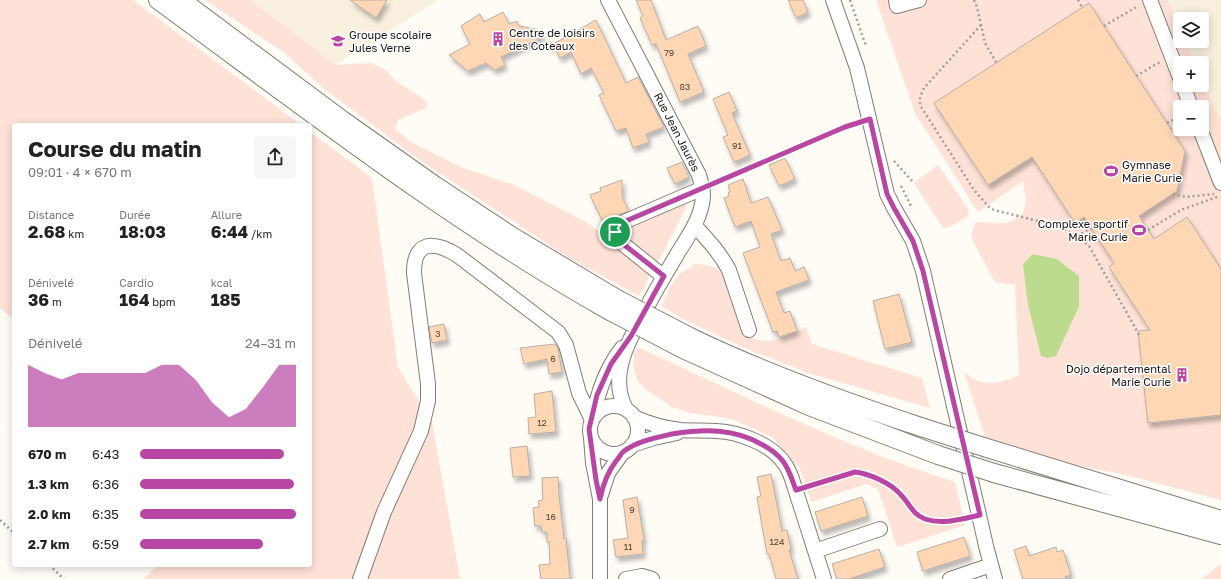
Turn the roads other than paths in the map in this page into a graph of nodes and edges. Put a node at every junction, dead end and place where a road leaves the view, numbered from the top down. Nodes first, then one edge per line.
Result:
1 (158, 0) edge
2 (181, 0) edge
3 (608, 0) edge
4 (833, 0) edge
5 (896, 0) edge
6 (919, 0) edge
7 (1146, 2) edge
8 (1173, 60) edge
9 (1203, 136) edge
10 (1221, 183) edge
11 (703, 188) junction
12 (695, 226) junction
13 (664, 276) junction
14 (613, 305) junction
15 (749, 330) dead end
16 (631, 336) junction
17 (687, 343) junction
18 (630, 413) junction
19 (592, 418) junction
20 (690, 431) junction
21 (591, 438) junction
22 (628, 448) junction
23 (600, 499) junction
24 (1221, 520) edge
25 (880, 529) dead end
26 (1221, 535) edge
27 (815, 551) junction
28 (991, 565) junction
29 (360, 579) edge
30 (600, 579) edge
31 (626, 579) edge
32 (652, 579) edge
33 (824, 579) edge
34 (950, 579) edge
35 (995, 579) edge

1 - 14 main road
2 - 14 main road
3 - 11 street, Rue Jean Jaurès
4 - 28 street
5 - 6 street
7 - 8 street
9 - 10 street
11 - 12 street, Rue Jean Jaurès
11 - 13 street
12 - 13 street, Rue Jean Jaurès
12 - 15 street
13 - 16 street, Rue Jean Jaurès
14 - 17 main road, bridge
16 - 18 street
16 - 19 street
17 - 24 main road, bridge
17 - 26 main road, bridge
18 - 19 street
18 - 20 street
18 - 22 street
19 - 21 street
19 - 29 street
20 - 22 street
20 - 27 street
21 - 22 street
21 - 23 street
22 - 23 street
23 - 30 street
25 - 27 street
27 - 33 street
28 - 34 street
28 - 35 street
31 - 32 street

